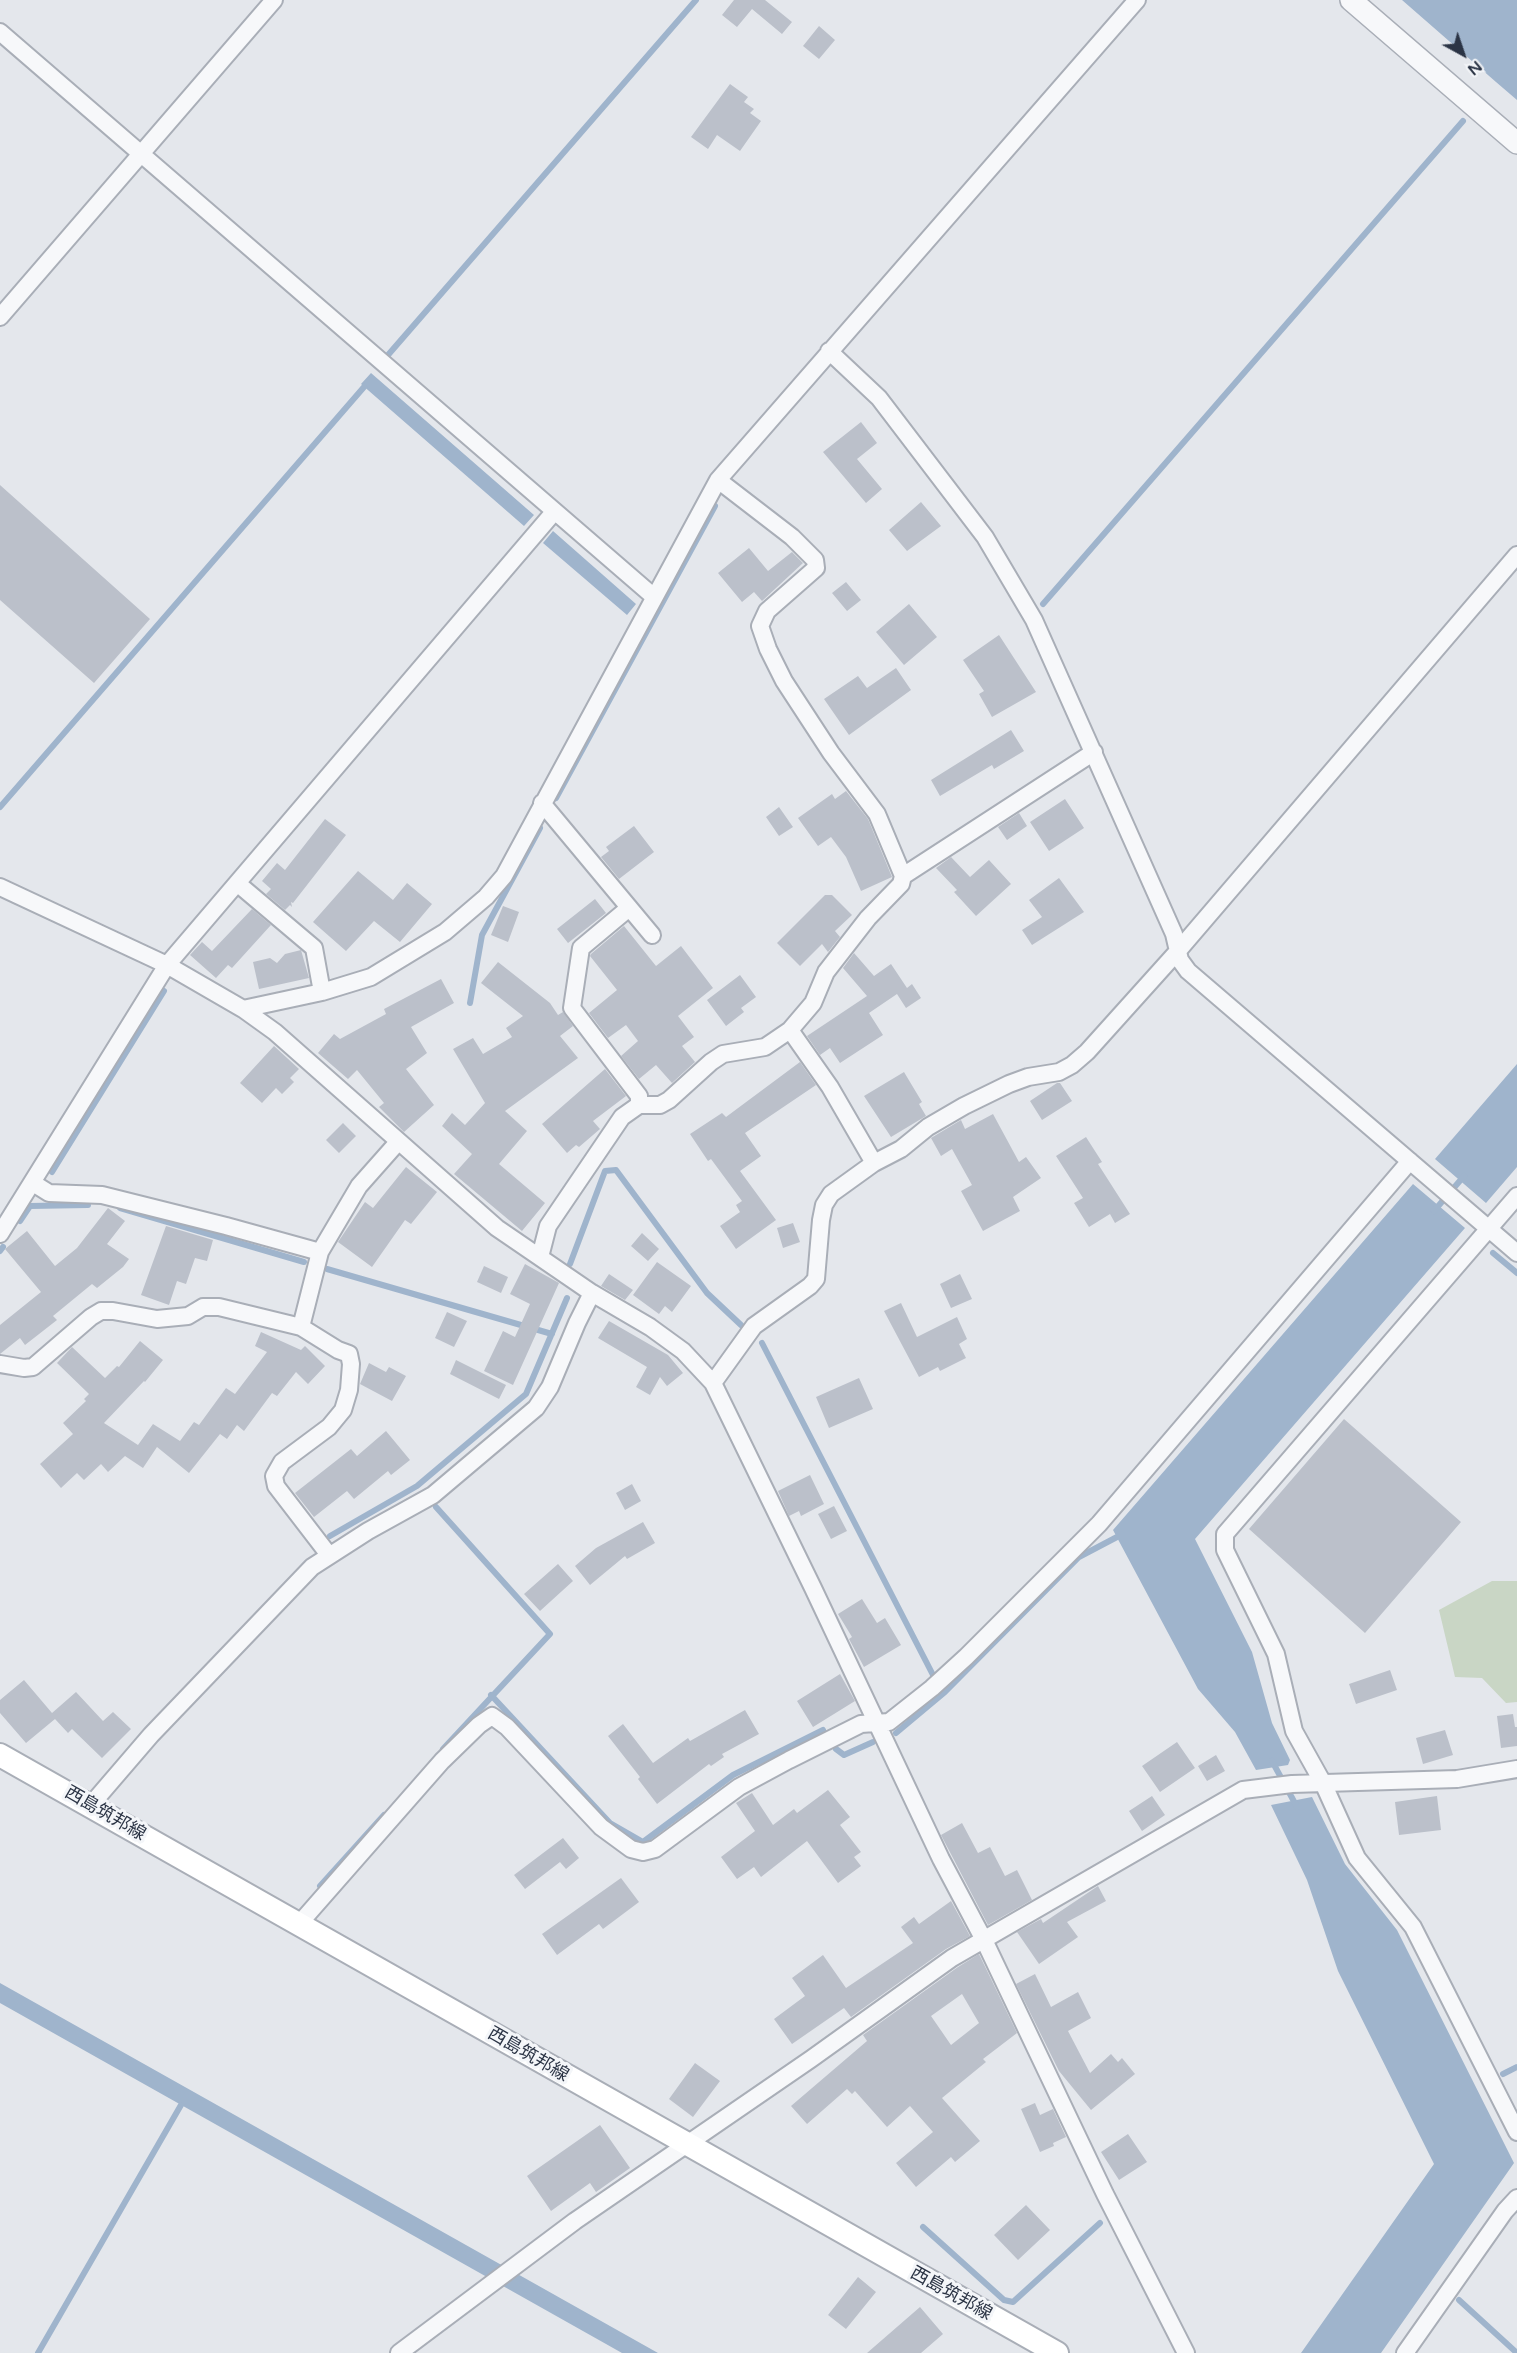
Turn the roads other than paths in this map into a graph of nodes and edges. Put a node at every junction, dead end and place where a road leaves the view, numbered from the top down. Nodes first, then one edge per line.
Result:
1 (274, 0) edge
2 (1137, 0) edge
3 (1351, 0) edge
4 (0, 32) edge
5 (1517, 143) edge
6 (142, 153) junction
7 (0, 317) edge
8 (829, 351) junction
9 (718, 480) junction
10 (554, 512) junction
11 (1517, 555) edge
12 (653, 596) junction
13 (1094, 752) junction
14 (542, 803) junction
15 (903, 876) junction
16 (237, 883) junction
17 (0, 887) edge
18 (629, 908) junction
19 (652, 935) dead end
20 (1177, 952) junction
21 (167, 965) junction
22 (322, 992) junction
23 (243, 1009) junction
24 (790, 1030) junction
25 (639, 1105) junction
26 (398, 1142) junction
27 (1410, 1161) junction
28 (874, 1164) junction
29 (33, 1184) junction
30 (1517, 1196) edge
31 (1488, 1229) junction
32 (0, 1234) edge
33 (320, 1252) junction
34 (1517, 1253) edge
35 (540, 1257) junction
36 (592, 1293) junction
37 (301, 1327) junction
38 (0, 1364) edge
39 (713, 1383) junction
40 (329, 1555) junction
41 (876, 1723) junction
42 (1, 1757) edge
43 (1517, 1769) edge
44 (1323, 1783) junction
45 (90, 1806) junction
46 (299, 1924) junction
47 (984, 1940) junction
48 (1517, 2133) edge
49 (686, 2144) junction
50 (1517, 2198) edge
51 (399, 2353) edge
52 (1057, 2353) edge
53 (1186, 2353) edge
54 (1405, 2353) edge

1 - 6 street
2 - 8 street
3 - 5 street
4 - 6 street
6 - 7 street
6 - 10 street
8 - 9 street
8 - 13 street
9 - 12 street
9 - 15 street
10 - 12 street
10 - 16 street
11 - 20 street
12 - 14 street
13 - 15 street
13 - 20 street
14 - 18 street
14 - 22 street
15 - 24 street
16 - 21 street
16 - 22 street
17 - 21 street
18 - 19 street
18 - 25 street
20 - 27 street
20 - 28 street
21 - 23 street
21 - 29 street
22 - 23 street
23 - 26 street
24 - 25 street
24 - 28 street
25 - 35 street
26 - 33 street
26 - 35 street
27 - 31 street
27 - 41 street
28 - 39 street
29 - 32 street
29 - 33 street
30 - 31 street
31 - 34 street
31 - 44 street
33 - 37 street
35 - 36 street
36 - 39 street
36 - 40 street
37 - 38 street
37 - 40 street
39 - 41 street
40 - 45 street
41 - 46 street
41 - 47 street
42 - 45 main road, 西島筑邦線
43 - 44 street
44 - 47 street
44 - 48 street
45 - 46 main road, 西島筑邦線
46 - 49 main road, 西島筑邦線
47 - 49 street
47 - 53 street
49 - 51 street
49 - 52 main road, 西島筑邦線
50 - 54 street

